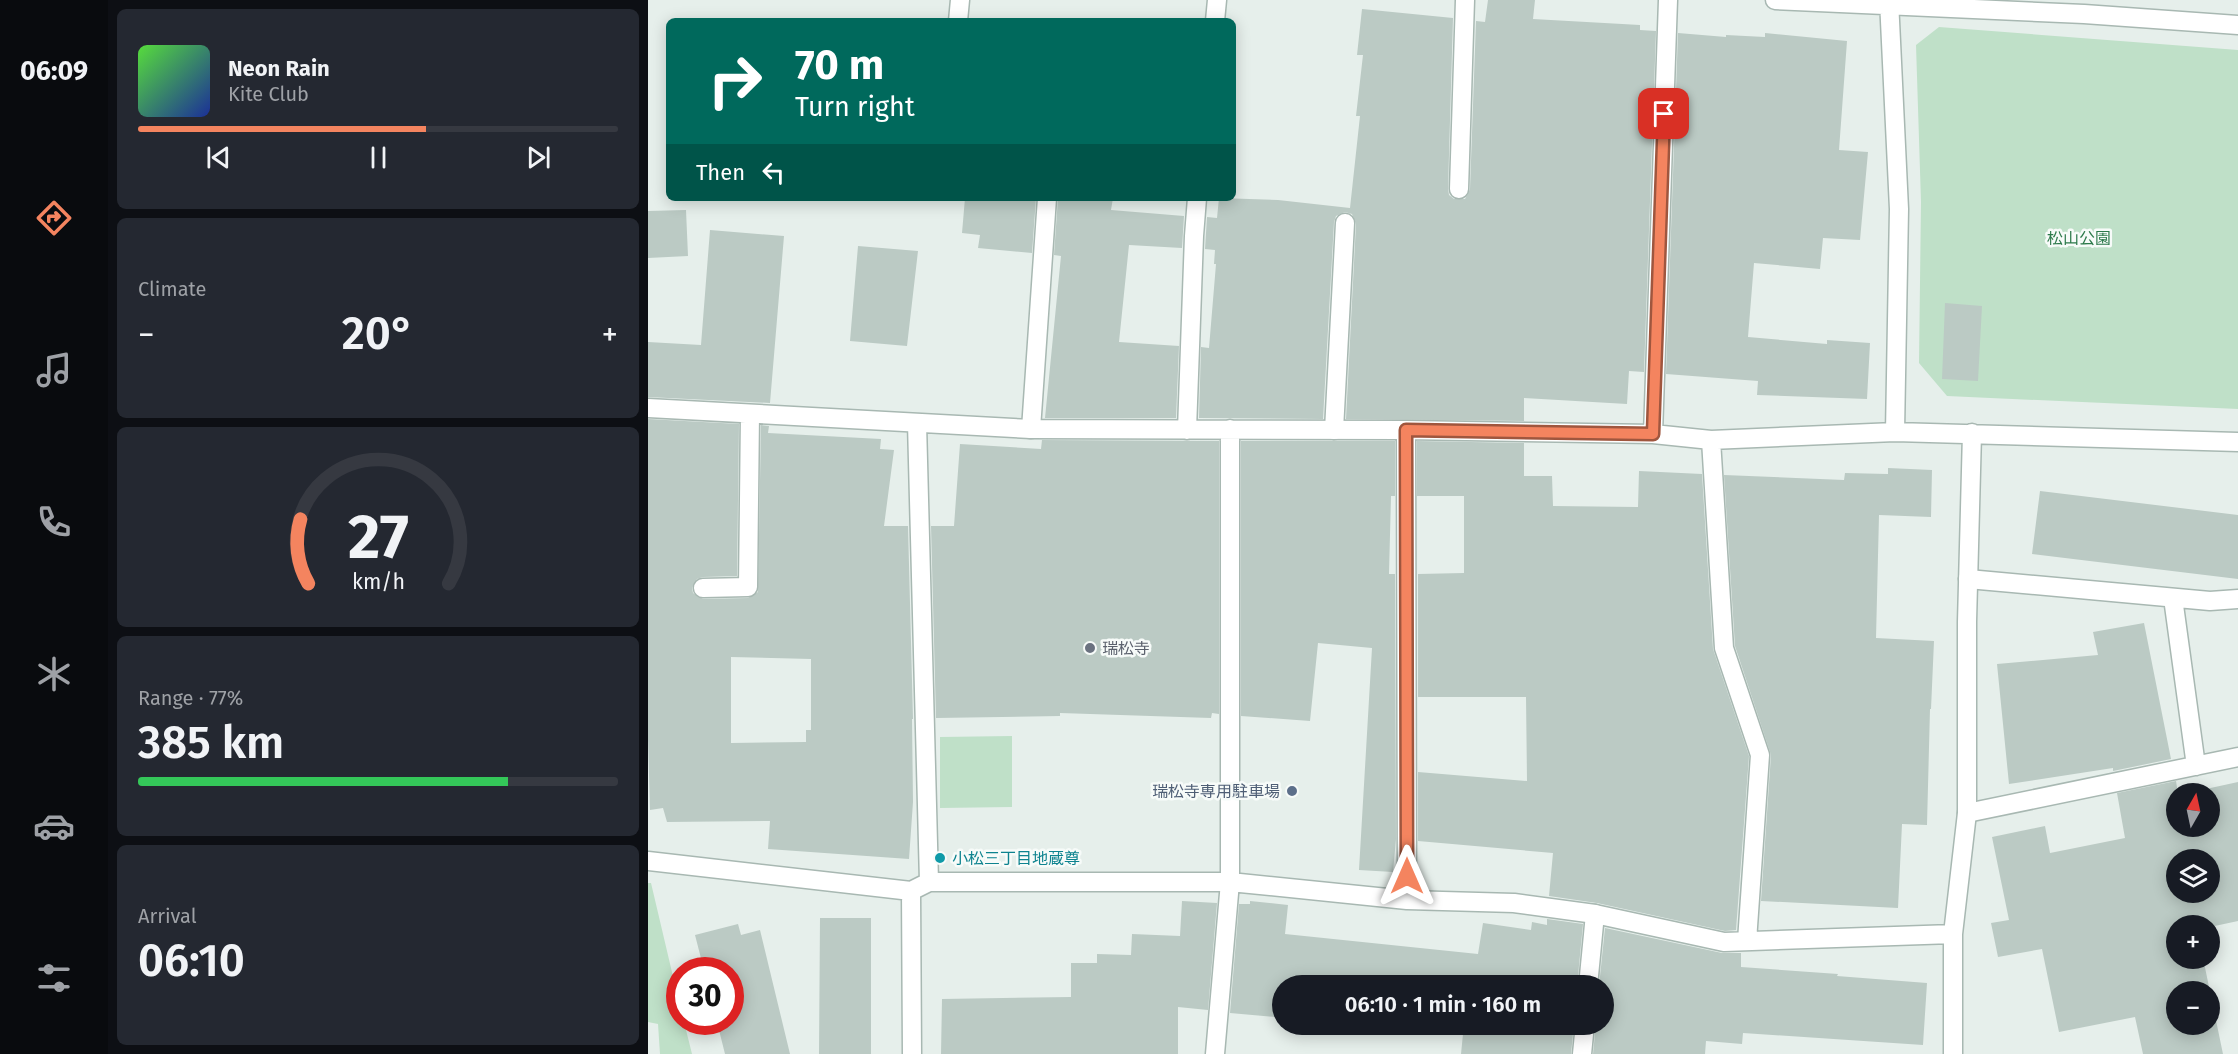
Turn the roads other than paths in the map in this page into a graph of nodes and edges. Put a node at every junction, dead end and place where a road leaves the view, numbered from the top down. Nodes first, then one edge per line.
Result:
1 (960, 0) edge
2 (1217, 0) edge
3 (1466, 0) edge
4 (1668, 0) edge
5 (1775, 0) edge
6 (1889, 3) edge
7 (958, 18) edge
8 (1215, 18) edge
9 (2238, 25) edge
10 (1459, 189) dead end
11 (1047, 201) edge
12 (1197, 201) edge
13 (1345, 223) dead end
14 (648, 408) edge
15 (750, 414) junction
16 (917, 423) junction
17 (1031, 429) junction
18 (1187, 429) junction
19 (1230, 429) junction
20 (1334, 429) junction
21 (1406, 430) junction
22 (1895, 432) junction
23 (1972, 433) junction
24 (1653, 434) junction
25 (1711, 440) junction
26 (2238, 442) edge
27 (1968, 579) junction
28 (703, 588) dead end
29 (2173, 598) junction
30 (2238, 599) edge
31 (2238, 757) edge
32 (2196, 766) junction
33 (1967, 813) junction
34 (648, 861) edge
35 (929, 882) junction
36 (1230, 882) junction
37 (911, 891) junction
38 (1407, 900) junction
39 (1595, 914) junction
40 (1953, 934) junction
41 (1747, 941) junction
42 (1589, 975) edge
43 (1584, 1035) edge
44 (912, 1054) edge
45 (1215, 1054) edge
46 (1582, 1054) edge
47 (1953, 1054) edge

1 - 7 street
2 - 8 street
3 - 10 street
4 - 24 street
5 - 6 street
6 - 9 street
6 - 22 street
11 - 17 street
12 - 18 street
13 - 20 street
14 - 15 street
15 - 16 street
15 - 28 street
16 - 17 street
16 - 35 street
17 - 18 street
18 - 19 street
19 - 20 street
19 - 36 street
20 - 21 street
21 - 24 street
21 - 38 street
22 - 23 street
22 - 25 street
23 - 26 street
23 - 27 street
24 - 25 street
25 - 41 street
27 - 29 street
27 - 33 street
29 - 30 street
29 - 32 street
31 - 32 street
32 - 33 street
33 - 40 street
34 - 37 street
35 - 36 street
35 - 37 street
36 - 38 street
36 - 45 street
37 - 44 street
38 - 39 street
39 - 41 street
39 - 42 street
40 - 41 street
40 - 47 street
43 - 46 street

